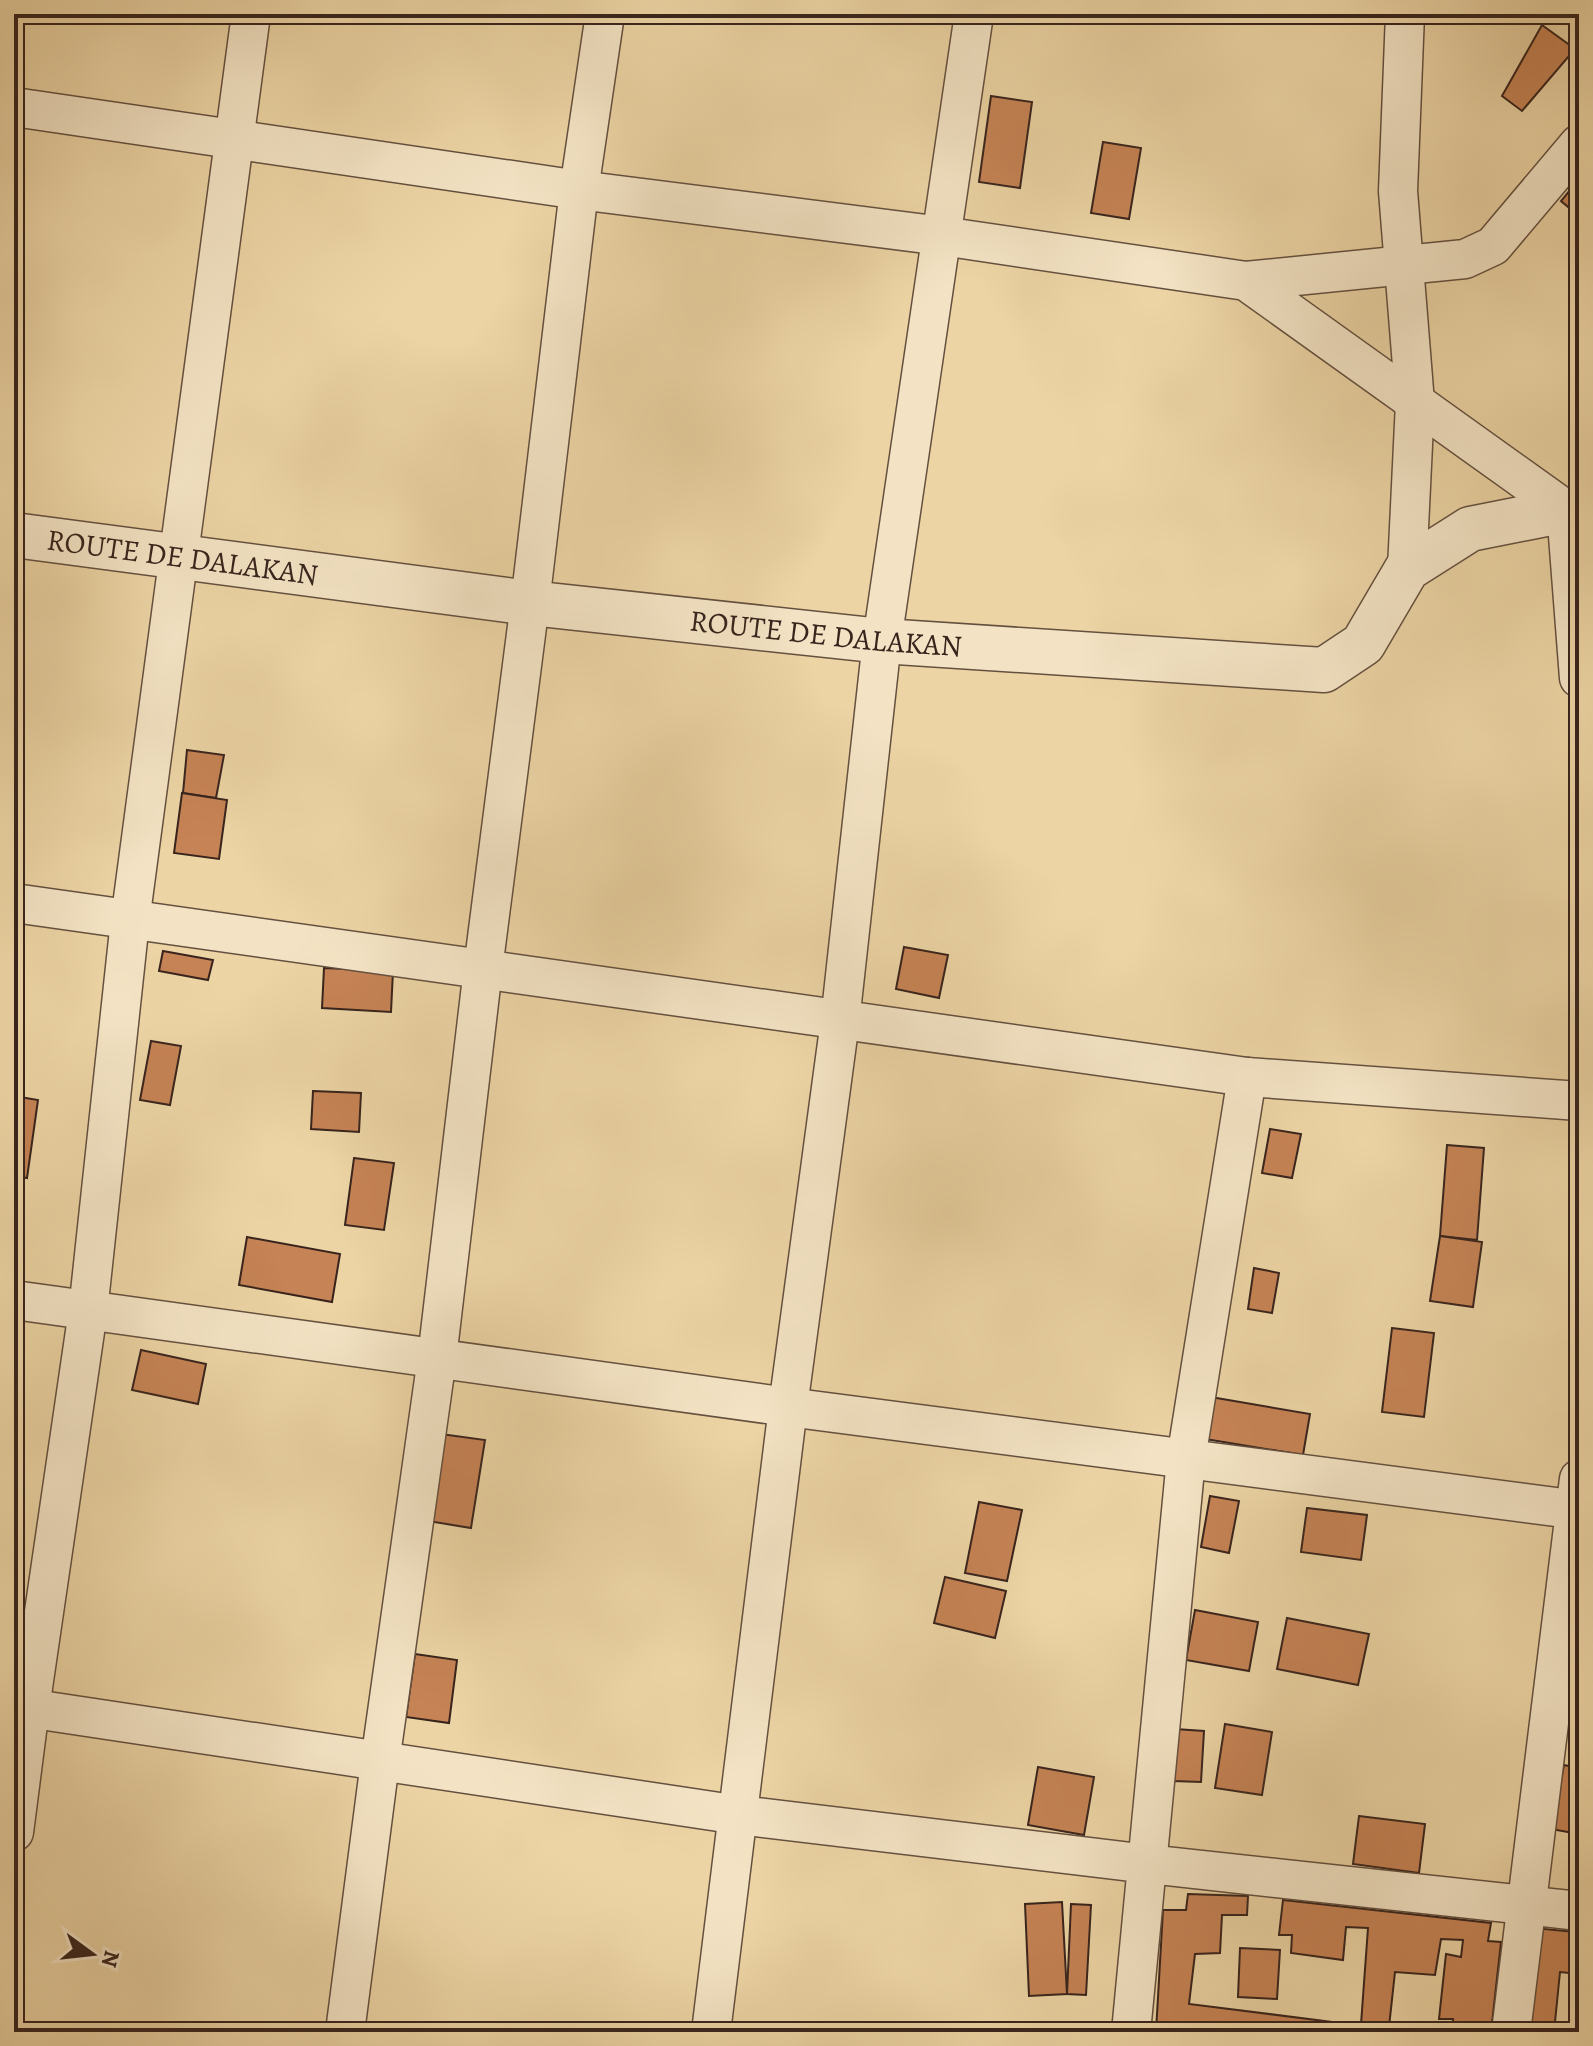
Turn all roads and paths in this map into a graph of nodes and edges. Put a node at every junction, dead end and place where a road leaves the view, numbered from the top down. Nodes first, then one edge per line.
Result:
1 (251, 14) edge
2 (605, 14) edge
3 (974, 14) edge
4 (1405, 14) edge
5 (14, 107) edge
6 (233, 138) junction
7 (1579, 144) edge
8 (579, 190) junction
9 (942, 236) junction
10 (1404, 265) junction
11 (1246, 281) junction
12 (1415, 403) junction
13 (1573, 510) edge
14 (14, 535) edge
15 (178, 557) junction
16 (1407, 569) junction
17 (530, 603) junction
18 (882, 641) junction
19 (1579, 678) edge
20 (14, 903) edge
21 (130, 921) junction
22 (483, 969) junction
23 (840, 1021) junction
24 (1247, 1077) junction
25 (1579, 1101) edge
26 (14, 1300) edge
27 (88, 1311) junction
28 (437, 1358) junction
29 (788, 1407) junction
30 (1186, 1459) junction
31 (1578, 1500) edge
32 (22, 1707) edge
33 (380, 1762) junction
34 (739, 1815) junction
35 (14, 1832) edge
36 (1148, 1864) junction
37 (1527, 1905) junction
38 (1579, 1911) edge
39 (345, 2032) edge
40 (711, 2032) edge
41 (1131, 2032) edge
42 (1511, 2032) edge

1 - 6 street
2 - 8 street
3 - 9 street
4 - 10 street
5 - 6 street
6 - 8 street
6 - 15 street
7 - 10 street
8 - 9 street
8 - 17 street
9 - 11 street
9 - 18 street
10 - 11 street
10 - 12 street
11 - 12 street
12 - 13 street
12 - 16 street
13 - 16 street, ROUTE DE DALAKAN
13 - 19 street
14 - 15 street, ROUTE DE DALAKAN
15 - 17 street, ROUTE DE DALAKAN
15 - 21 street
16 - 18 street, ROUTE DE DALAKAN
17 - 18 street, ROUTE DE DALAKAN
17 - 22 street
18 - 23 street
20 - 21 street
21 - 22 street
21 - 27 street
22 - 23 street
22 - 28 street
23 - 24 street
23 - 29 street
24 - 25 street
24 - 30 street
26 - 27 street
27 - 28 street
27 - 32 street
28 - 29 street
28 - 33 street
29 - 30 street
29 - 34 street
30 - 31 street
30 - 36 street
31 - 37 street
32 - 33 street
32 - 35 street
33 - 34 street
33 - 39 street
34 - 36 street
34 - 40 street
36 - 37 street
36 - 41 street
37 - 38 street
37 - 42 street

